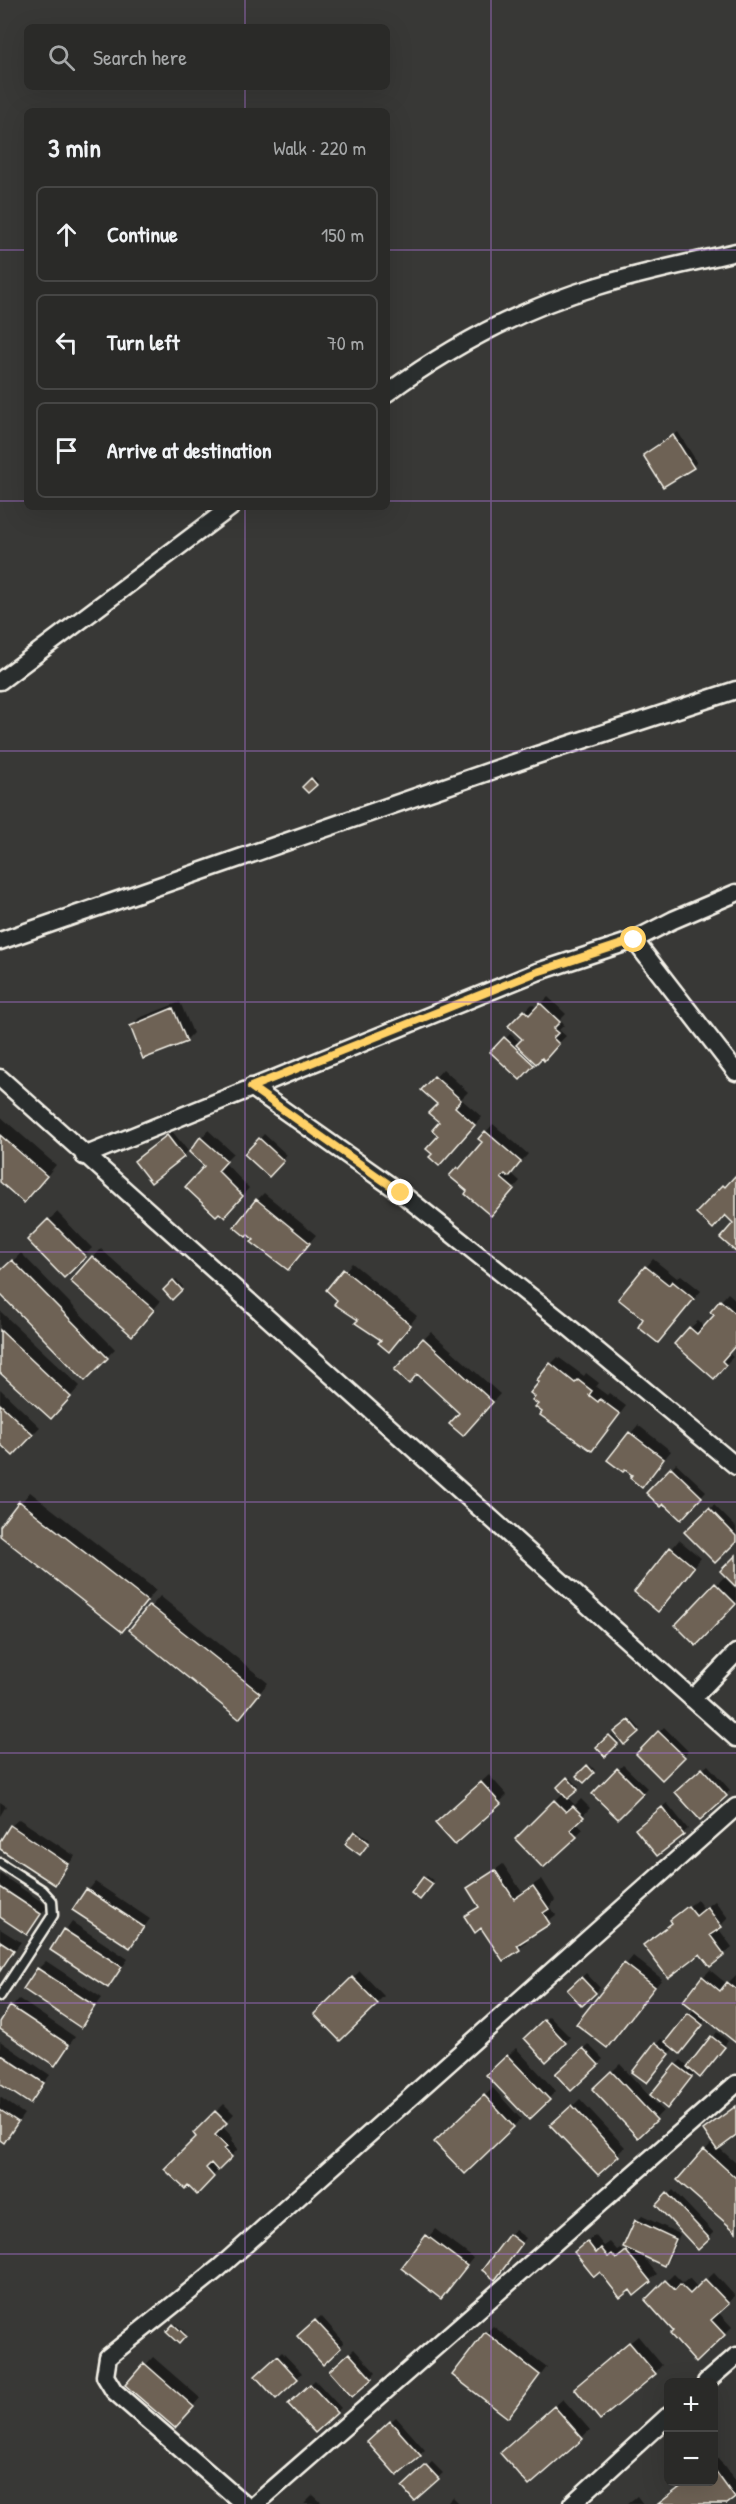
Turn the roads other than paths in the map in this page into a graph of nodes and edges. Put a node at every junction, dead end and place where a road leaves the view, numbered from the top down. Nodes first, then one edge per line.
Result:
1 (736, 252) edge
2 (390, 391) edge
3 (227, 510) edge
4 (0, 681) edge
5 (736, 690) edge
6 (736, 893) edge
7 (634, 940) junction
8 (0, 941) edge
9 (736, 1072) edge
10 (0, 1078) edge
11 (251, 1087) junction
12 (84, 1156) junction
13 (736, 1466) edge
14 (736, 1653) edge
15 (692, 1699) junction
16 (736, 1738) edge
17 (736, 1807) edge
18 (0, 1863) edge
19 (0, 1996) edge
20 (736, 2084) edge
21 (736, 2356) edge
22 (711, 2378) edge
23 (664, 2421) edge
24 (244, 2504) edge
25 (256, 2504) edge
26 (572, 2504) edge

1 - 2 street
3 - 4 street
5 - 8 street
6 - 7 street
7 - 9 street
7 - 11 street
10 - 12 street
11 - 12 street
11 - 13 street
12 - 15 street
14 - 15 street
15 - 16 street
17 - 24 street
18 - 19 lane
20 - 25 street
21 - 22 street
23 - 26 street

